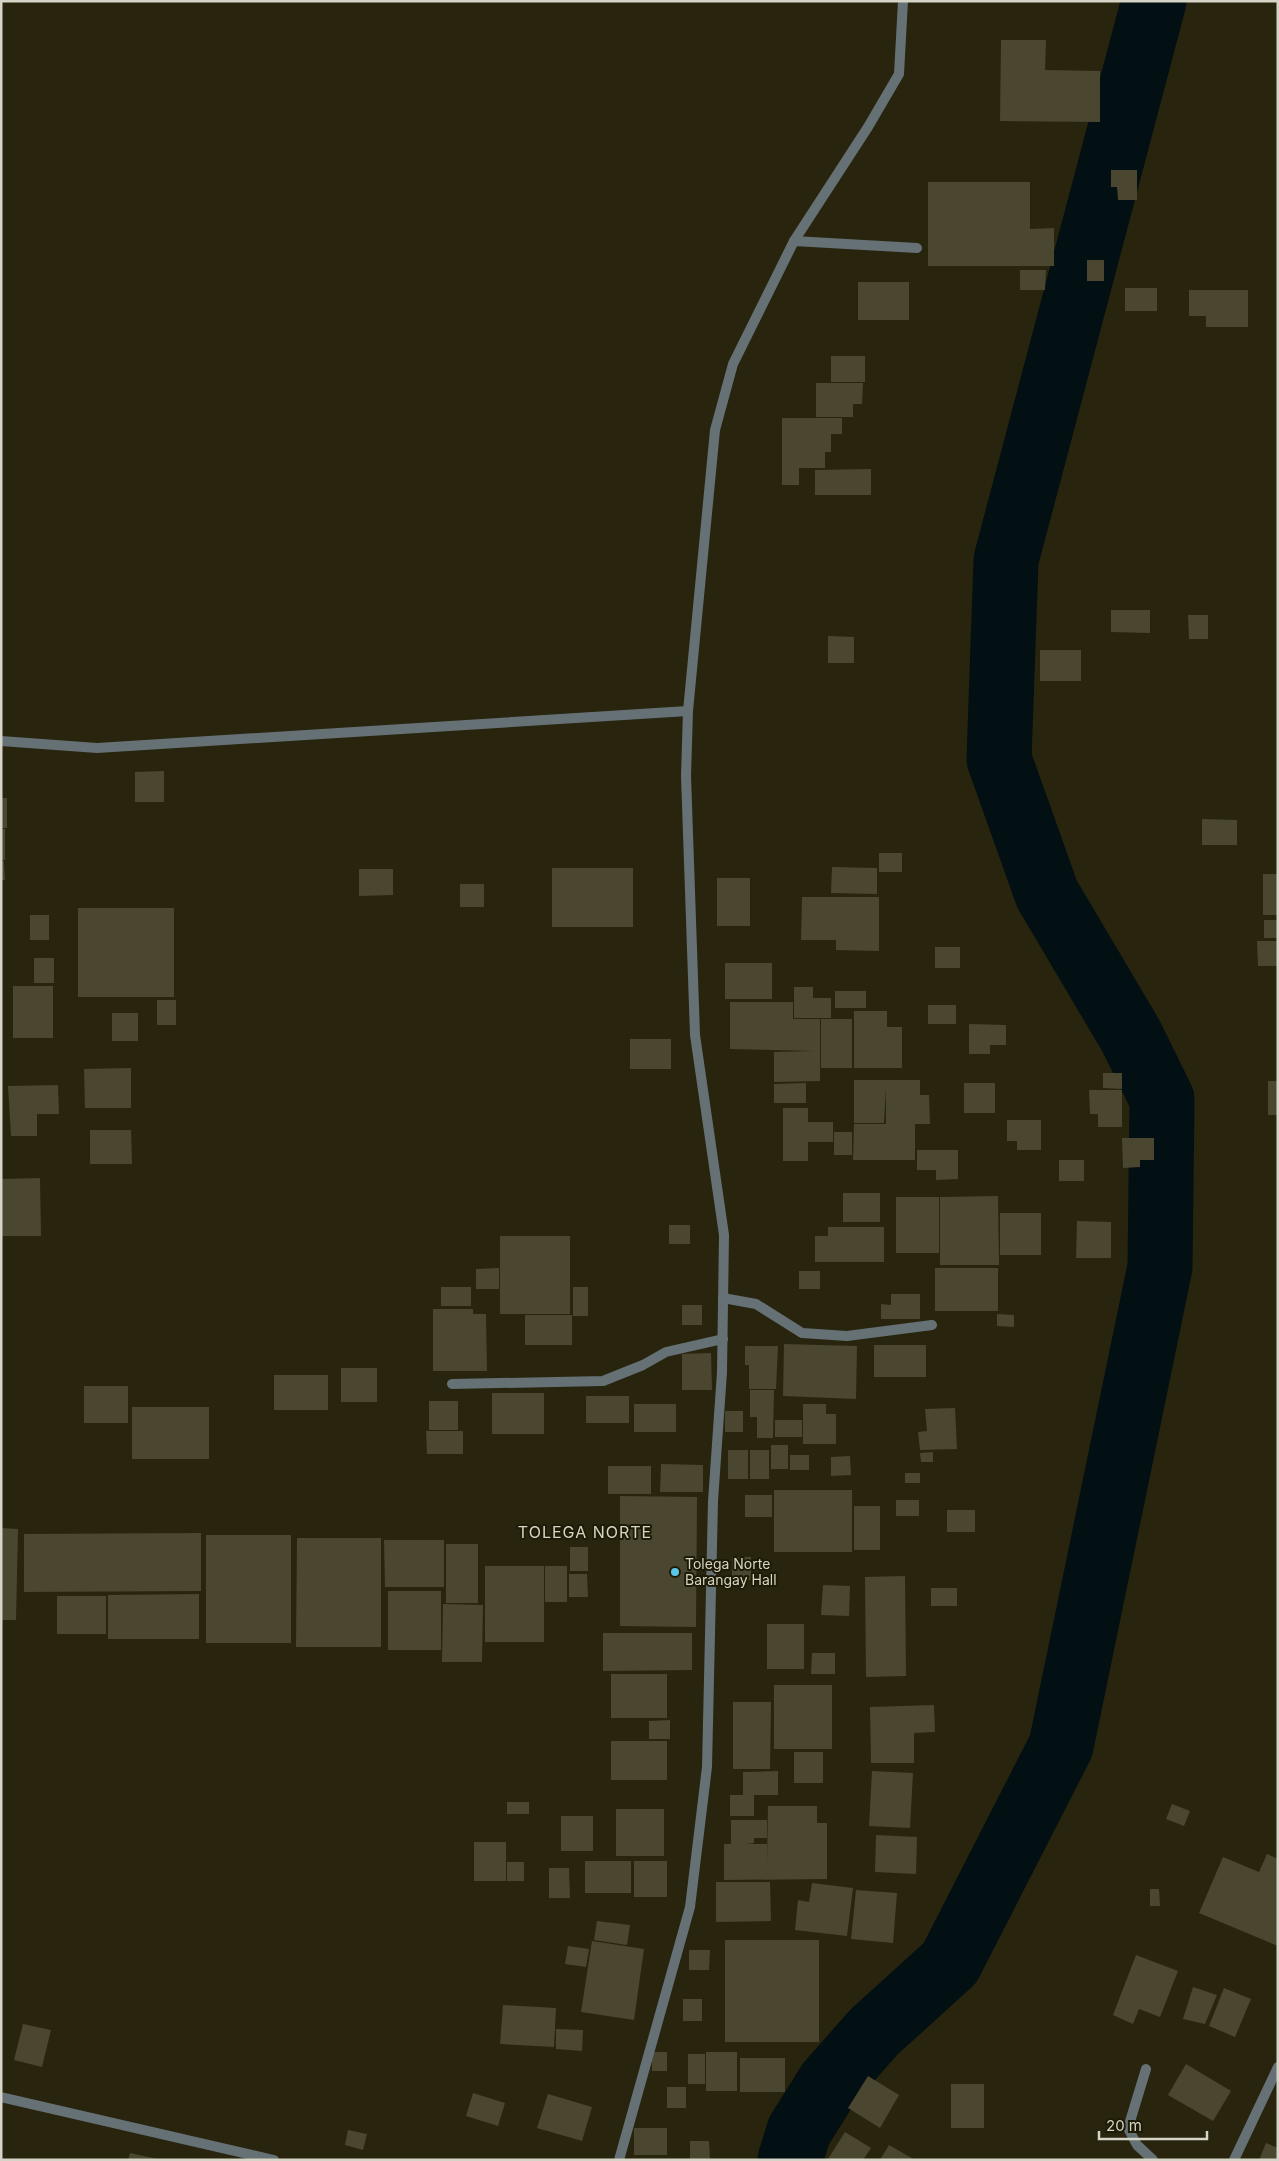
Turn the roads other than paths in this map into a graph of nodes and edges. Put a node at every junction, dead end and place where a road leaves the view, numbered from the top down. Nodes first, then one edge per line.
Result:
1 (903, 1) edge
2 (794, 241) junction
3 (917, 248) dead end
4 (688, 711) junction
5 (1, 741) edge
6 (723, 1298) junction
7 (932, 1325) dead end
8 (723, 1339) junction
9 (452, 1384) dead end
10 (1278, 2067) edge
11 (1146, 2068) dead end
12 (1, 2097) edge
13 (274, 2160) edge
14 (619, 2160) edge
15 (1153, 2160) edge
16 (1234, 2160) edge

1 - 2 street
2 - 3 street
2 - 4 street
4 - 5 street
4 - 6 street
6 - 7 street
6 - 8 street
8 - 9 street
8 - 14 street
10 - 16 street
11 - 15 street
12 - 13 street

